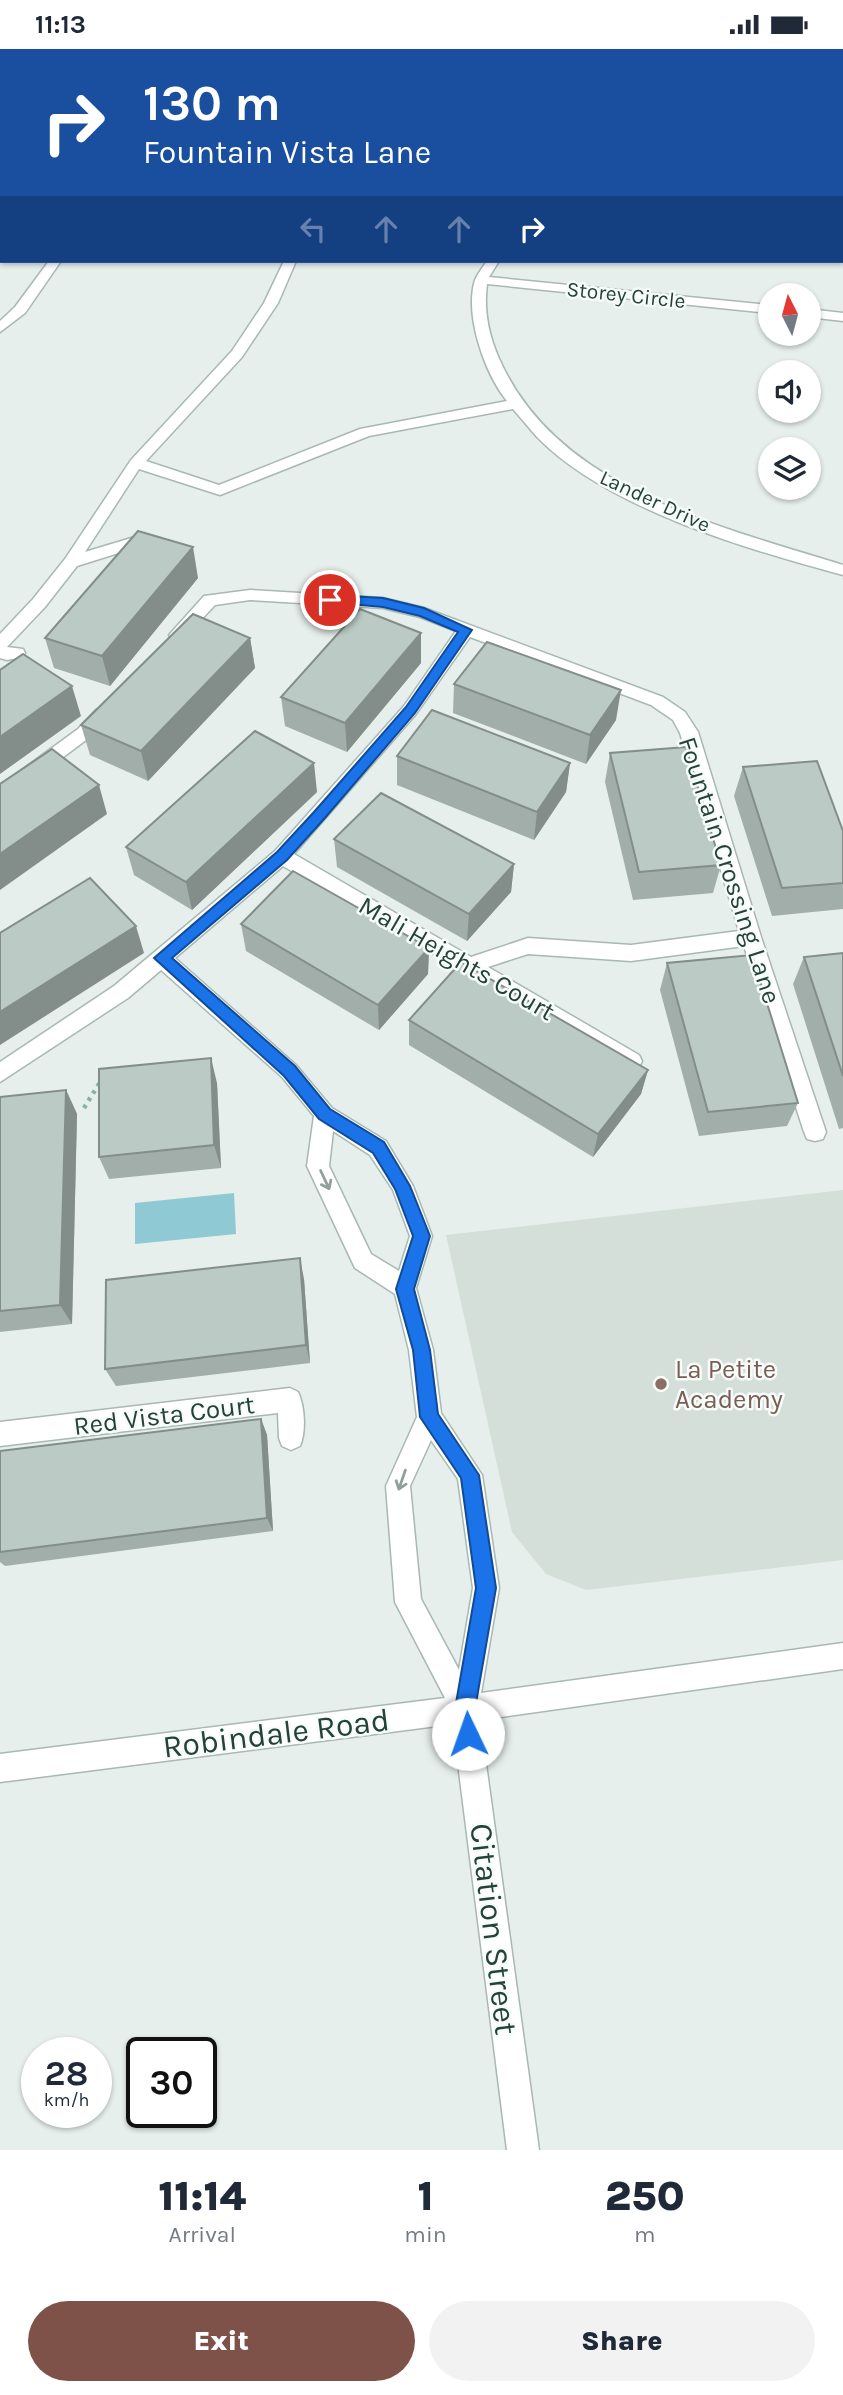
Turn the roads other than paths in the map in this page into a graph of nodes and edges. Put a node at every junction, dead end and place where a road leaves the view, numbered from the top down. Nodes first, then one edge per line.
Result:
1 (54, 263) edge
2 (289, 263) edge
3 (493, 263) edge
4 (482, 280) junction
5 (758, 308) edge
6 (821, 314) edge
7 (843, 317) edge
8 (0, 328) edge
9 (515, 404) junction
10 (136, 463) junction
11 (138, 541) edge
12 (71, 562) junction
13 (843, 571) edge
14 (466, 630) junction
15 (0, 644) edge
16 (165, 647) edge
17 (111, 705) edge
18 (0, 795) edge
19 (282, 856) junction
20 (751, 937) junction
21 (162, 958) junction
22 (470, 965) junction
23 (632, 1061) edge
24 (0, 1073) edge
25 (325, 1114) junction
26 (815, 1132) dead end
27 (405, 1289) junction
28 (429, 1417) junction
29 (0, 1434) edge
30 (291, 1439) dead end
31 (843, 1656) edge
32 (465, 1709) junction
33 (0, 1767) edge
34 (523, 2150) edge

1 - 8 street
2 - 10 street
3 - 4 street, Lander Drive
4 - 5 street, Storey Circle
4 - 9 street, Lander Drive
6 - 7 street
9 - 10 street
9 - 13 street, Lander Drive
10 - 12 street
11 - 12 street
12 - 15 street
14 - 16 street, Fountain Crossing Lane
14 - 19 street
14 - 20 street, Fountain Crossing Lane
17 - 18 street
19 - 21 street
19 - 22 street, Mali Heights Court
20 - 22 street
20 - 26 street, Fountain Crossing Lane
21 - 24 street
21 - 25 street
22 - 23 street, Mali Heights Court
25 -> 27 street
25 - 27 street
27 - 28 street
28 - 32 street
28 -> 32 street
29 - 30 street, Red Vista Court
31 - 32 street, Robindale Road
32 - 33 street, Robindale Road
32 - 34 street, Citation Street

